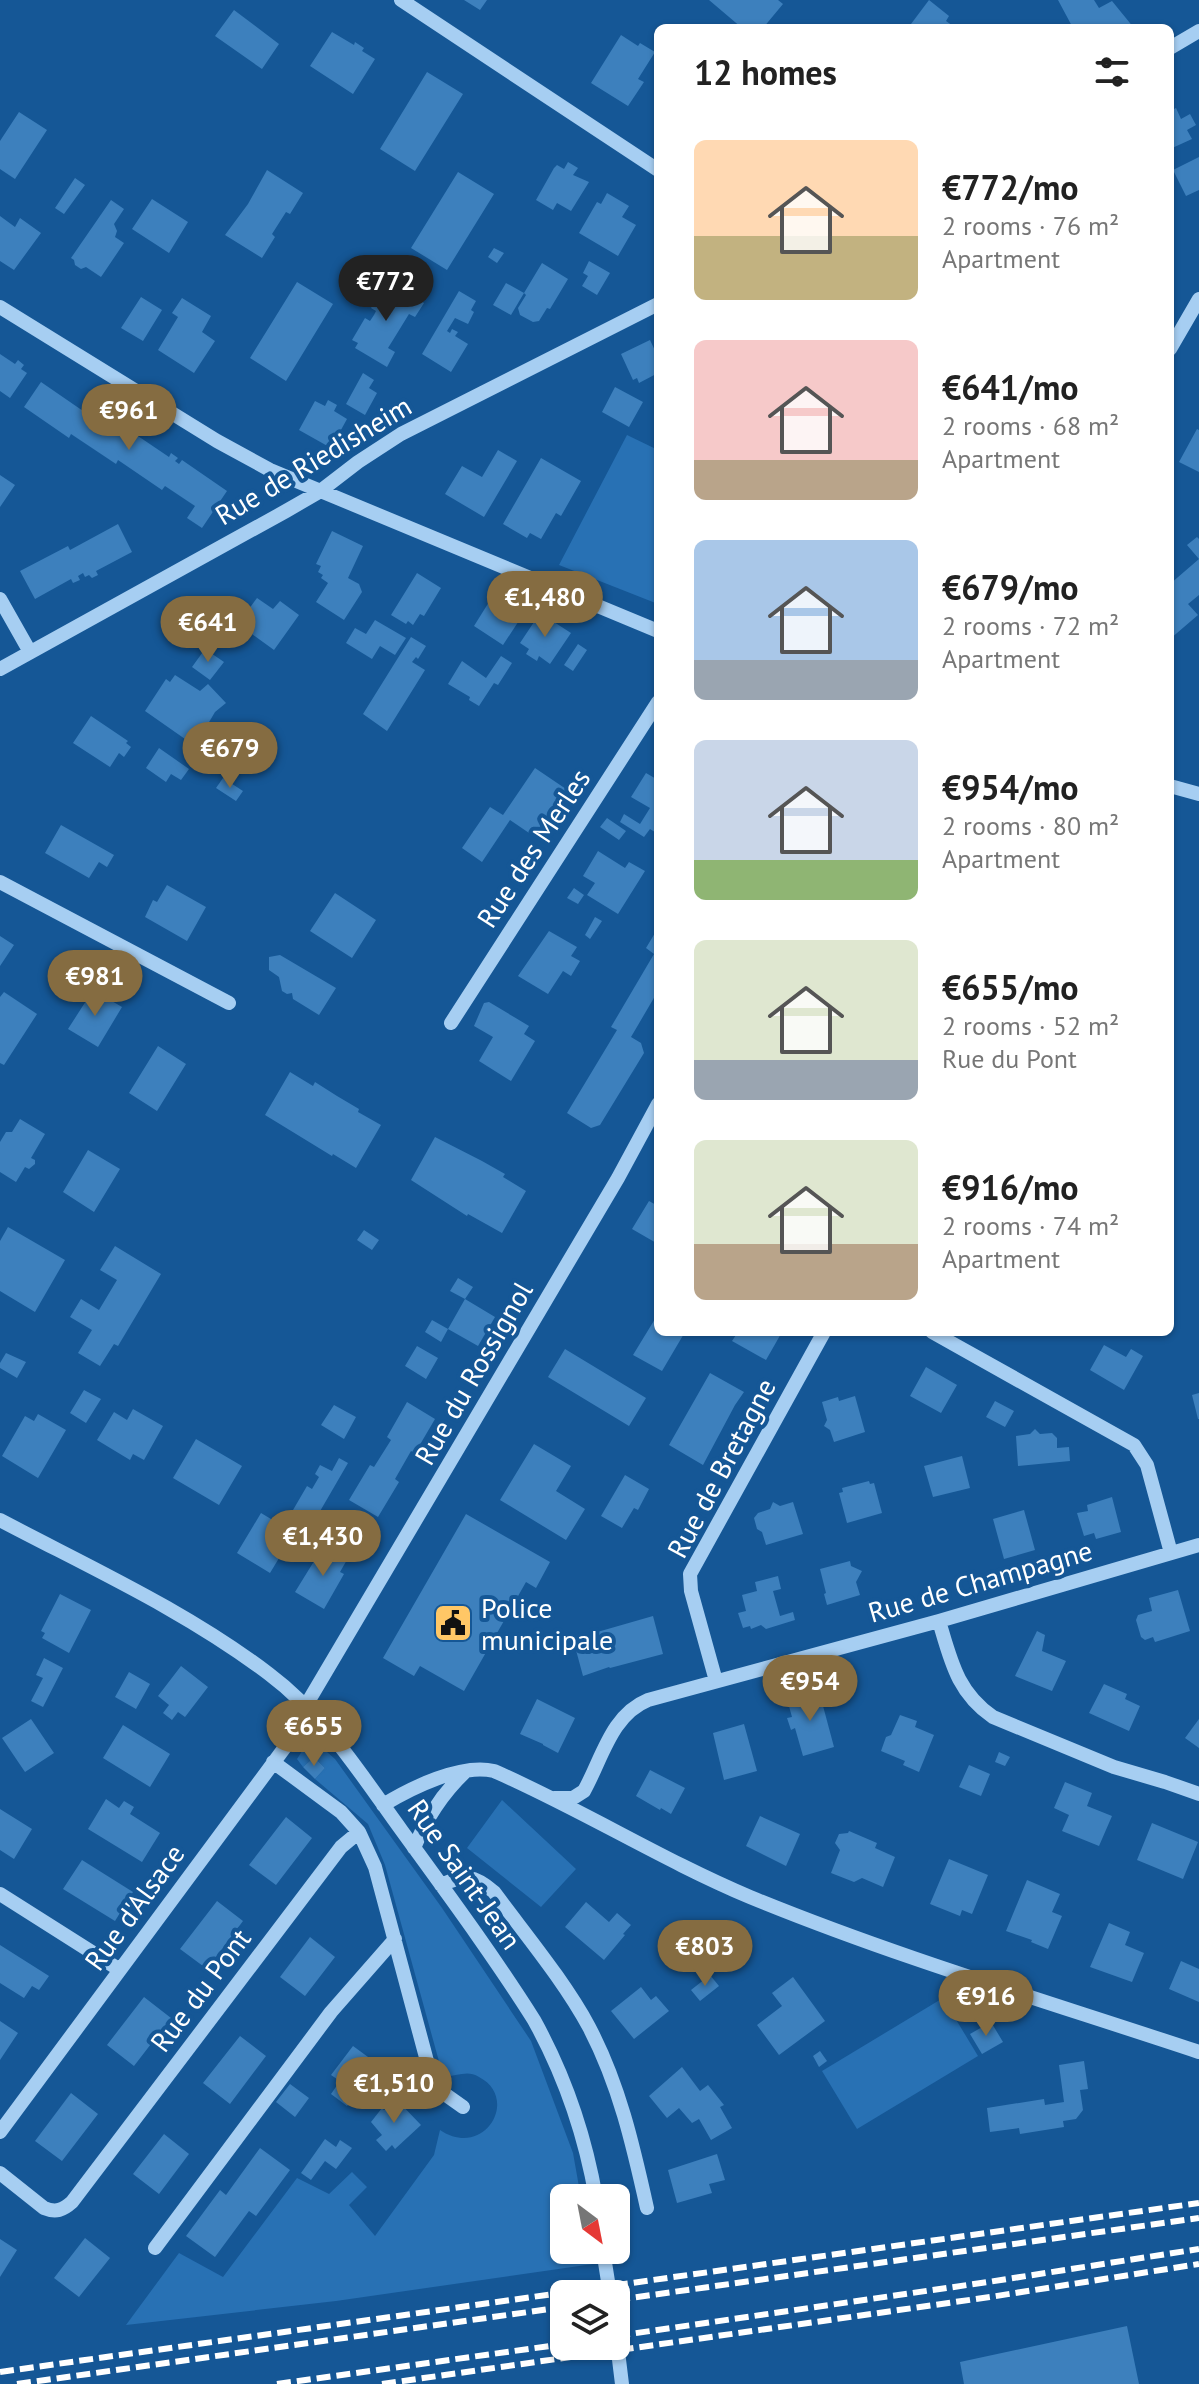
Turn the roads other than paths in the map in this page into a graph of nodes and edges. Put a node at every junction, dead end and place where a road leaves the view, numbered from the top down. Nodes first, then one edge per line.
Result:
1 (401, 0) edge
2 (1199, 31) edge
3 (1174, 46) edge
4 (654, 167) edge
5 (1199, 299) edge
6 (654, 306) edge
7 (0, 307) edge
8 (1174, 342) edge
9 (319, 492) junction
10 (0, 599) edge
11 (654, 629) edge
12 (30, 652) junction
13 (0, 669) edge
14 (654, 708) edge
15 (1174, 787) edge
16 (1199, 794) edge
17 (0, 882) edge
18 (229, 1003) dead end
19 (451, 1023) dead end
20 (654, 1111) edge
21 (822, 1336) edge
22 (939, 1336) edge
23 (0, 1520) edge
24 (1199, 1545) edge
25 (1171, 1553) junction
26 (939, 1621) junction
27 (716, 1681) junction
28 (308, 1710) junction
29 (273, 1762) junction
30 (467, 1770) junction
31 (1199, 1794) edge
32 (545, 1795) junction
33 (383, 1805) junction
34 (359, 1832) junction
35 (414, 1848) junction
36 (441, 1885) junction
37 (0, 1894) edge
38 (395, 1939) junction
39 (120, 1970) junction
40 (1199, 2052) edge
41 (463, 2107) dead end
42 (0, 2132) edge
43 (0, 2173) edge
44 (593, 2184) edge
45 (647, 2208) dead end
46 (155, 2248) dead end
47 (619, 2360) edge
48 (622, 2384) edge

1 - 4 street
2 - 3 street
5 - 8 street
6 - 9 street, Rue de Riedisheim
7 - 9 street
9 - 11 street
9 - 12 street, Rue de Riedisheim
10 - 12 street
12 - 13 street, Rue de Riedisheim
14 - 19 street, Rue des Merles
15 - 16 street
17 - 18 street
20 - 28 street, Rue du Rossignol
21 - 27 street, Rue de Bretagne
22 - 25 street
23 - 28 street, Rue Saint-Jean
24 - 25 street, Rue de Champagne
25 - 26 street, Rue de Champagne
26 - 27 street, Rue de Champagne
26 - 31 street
27 - 32 street, Rue de Champagne
28 - 29 street, Rue d'Alsace
28 - 33 street, Rue Saint-Jean
29 - 34 street
29 - 39 street, Rue d'Alsace
30 - 32 street
30 - 33 street
30 - 35 street
32 - 40 street
33 - 35 street, Rue Saint-Jean
34 - 38 street
34 - 43 street, Rue du Pont
35 - 36 street, Rue Saint-Jean
36 - 44 street, Rue Saint-Jean
36 - 45 street
37 - 39 street
38 - 41 street
38 - 46 street
39 - 42 street, Rue d'Alsace
47 - 48 street

